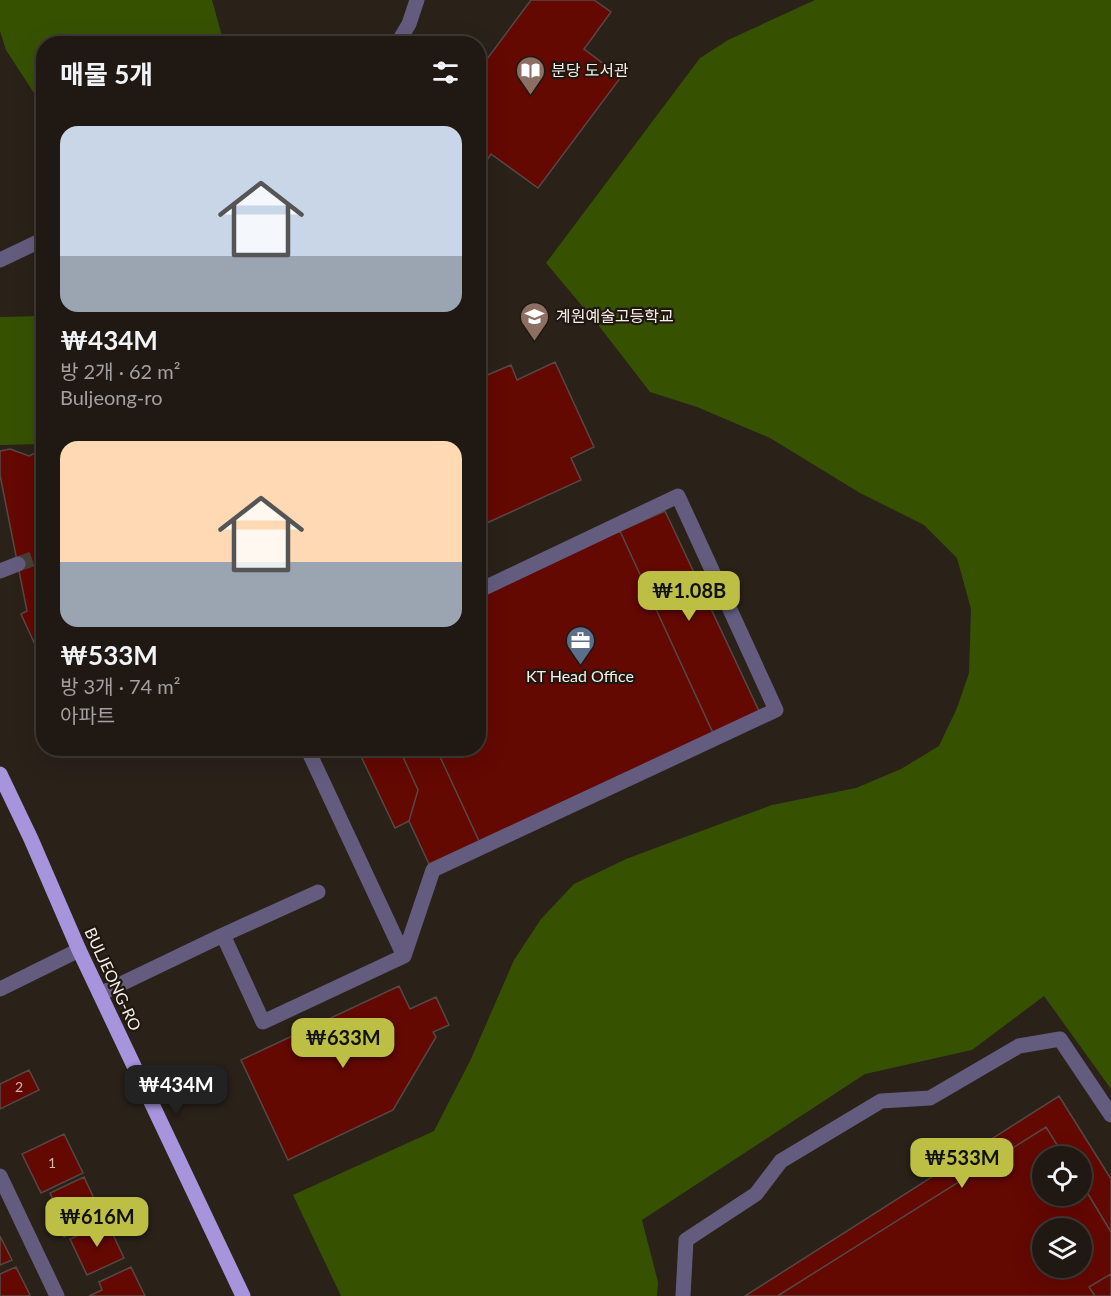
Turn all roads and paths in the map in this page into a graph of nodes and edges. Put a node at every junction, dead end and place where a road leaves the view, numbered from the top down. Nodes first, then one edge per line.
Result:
1 (417, 0) edge
2 (402, 36) edge
3 (36, 243) edge
4 (0, 260) edge
5 (18, 564) tunnel mouth
6 (0, 571) edge
7 (486, 587) edge
8 (311, 756) edge
9 (0, 774) edge
10 (318, 892) dead end
11 (223, 935) junction
12 (79, 950) junction
13 (404, 956) junction
14 (0, 988) edge
15 (100, 994) junction
16 (1111, 1115) edge
17 (0, 1176) edge
18 (57, 1296) edge
19 (243, 1296) edge
20 (683, 1296) edge

1 - 2 street
3 - 4 street
5 - 6 street
7 - 13 street
8 - 13 street
9 - 12 main road, BULJEONG-RO
10 - 11 street
11 - 13 street
11 - 15 street
12 - 14 street
12 - 15 main road, BULJEONG-RO
15 - 19 main road, BULJEONG-RO
16 - 20 street
17 - 18 street

